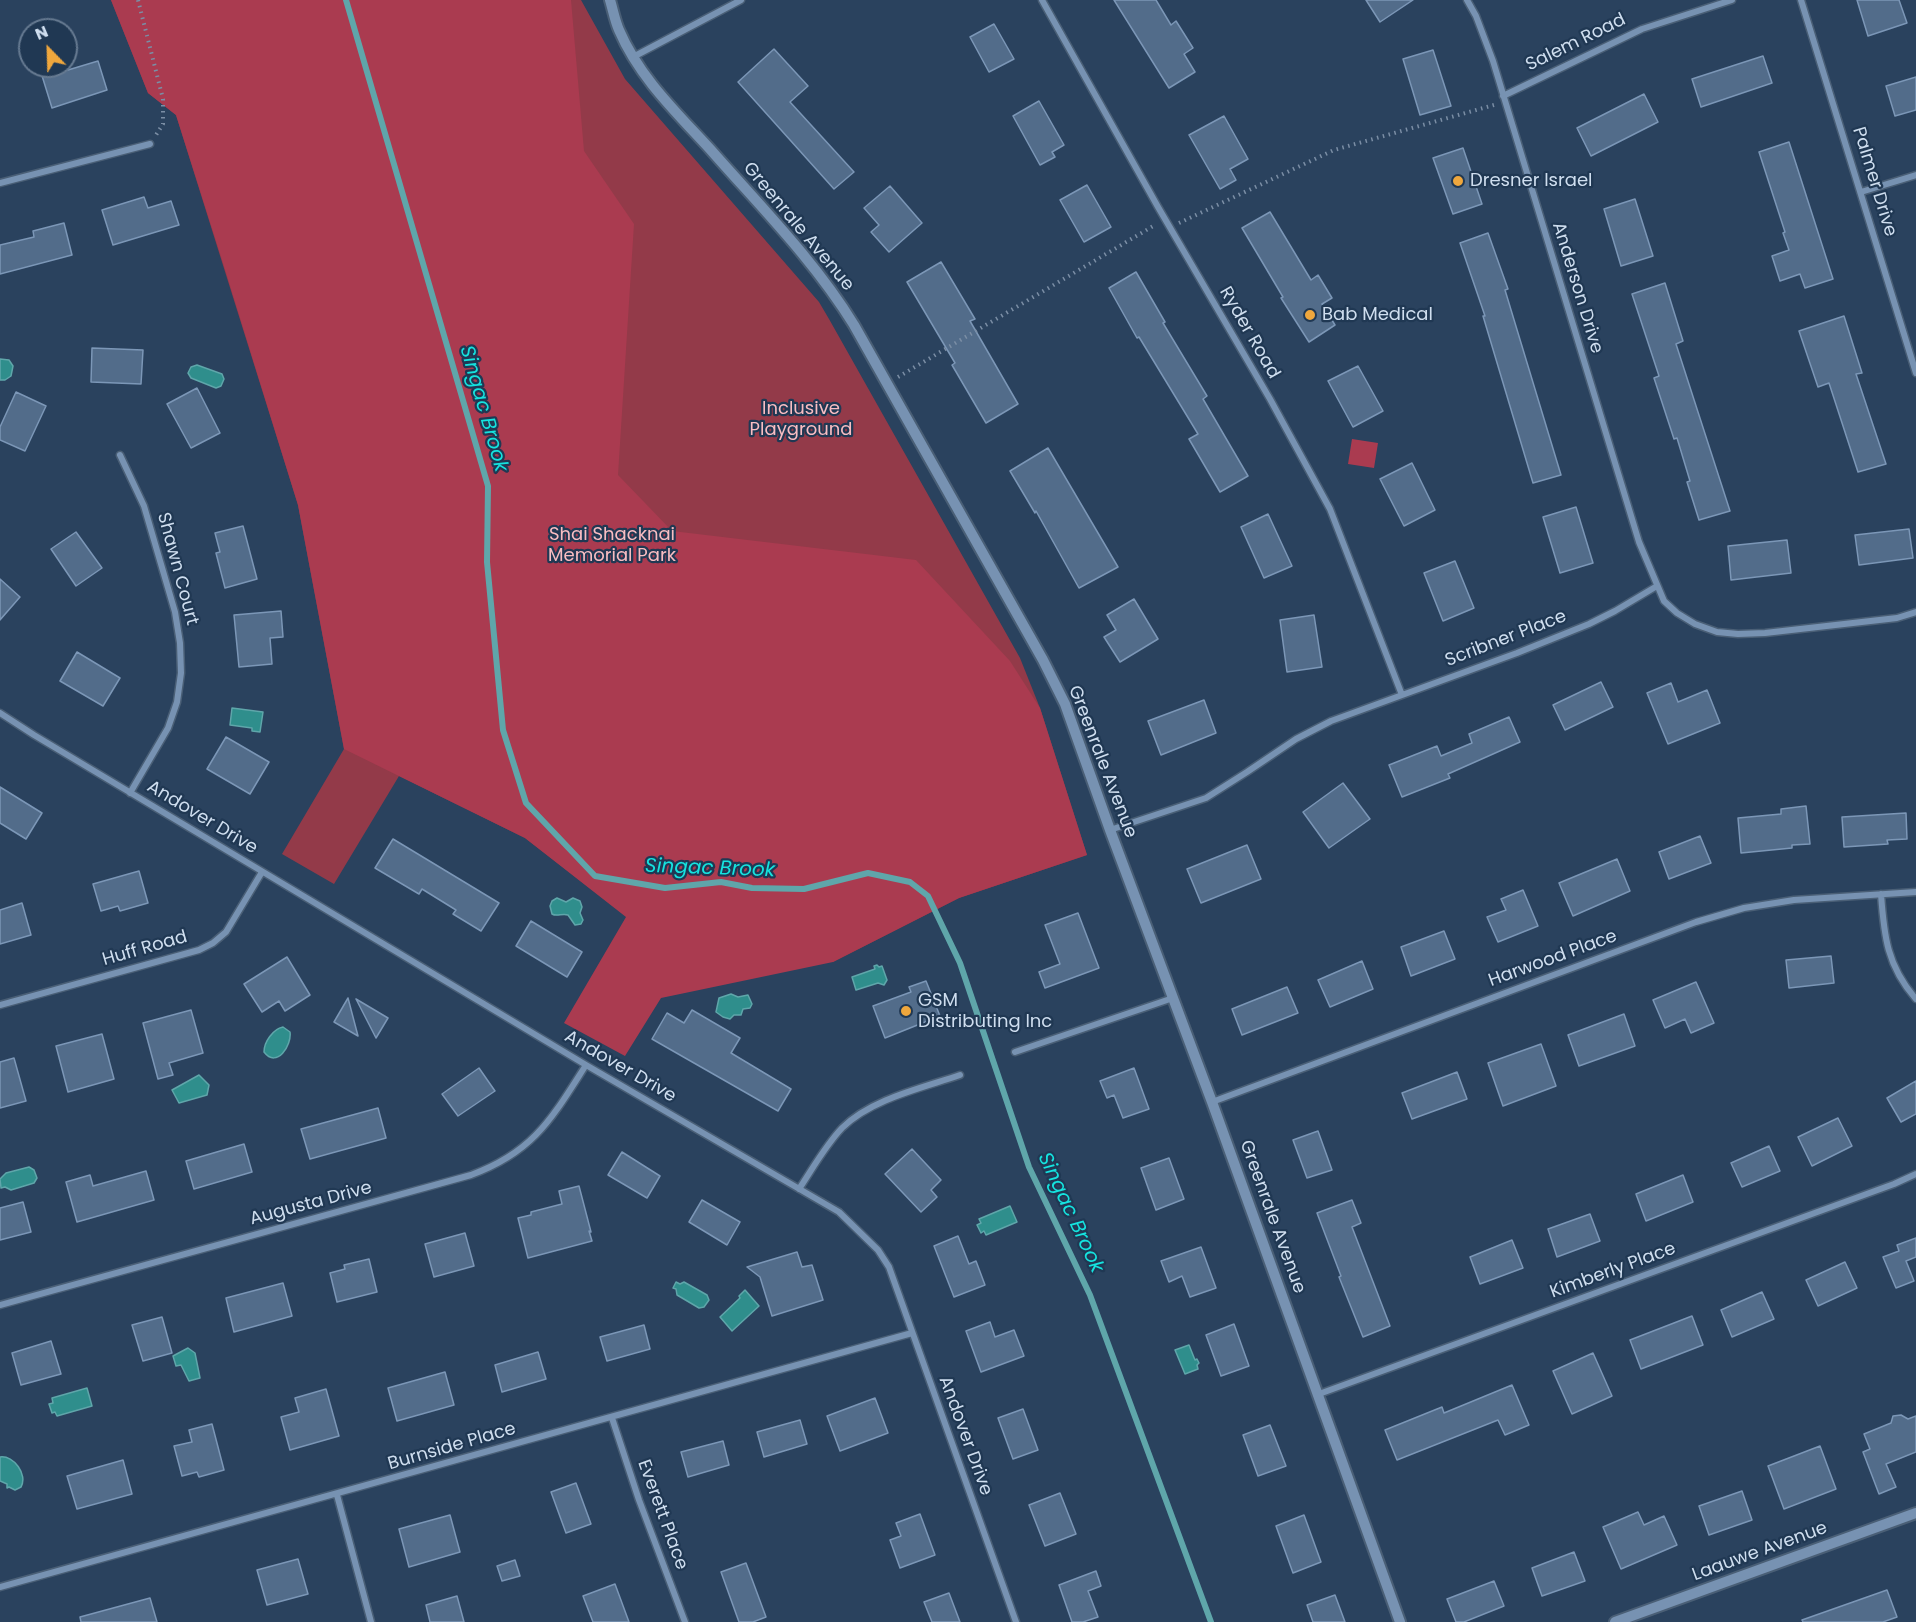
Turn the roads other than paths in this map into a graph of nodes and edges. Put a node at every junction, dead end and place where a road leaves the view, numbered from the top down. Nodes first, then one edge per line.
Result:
1 (610, 0) edge
2 (741, 0) edge
3 (1042, 0) edge
4 (1467, 0) edge
5 (1732, 0) edge
6 (1801, 0) edge
7 (633, 57) junction
8 (1504, 99) junction
9 (150, 144) road end
10 (1916, 175) edge
11 (0, 183) edge
12 (1861, 192) junction
13 (1916, 373) edge
14 (120, 455) dead end
15 (1657, 586) junction
16 (1916, 612) edge
17 (1402, 694) junction
18 (0, 713) edge
19 (130, 793) junction
20 (1110, 830) junction
21 (262, 872) junction
22 (1916, 892) edge
23 (1881, 894) junction
24 (1173, 998) junction
25 (1916, 999) edge
26 (0, 1005) edge
27 (1015, 1052) dead end
28 (586, 1065) junction
29 (960, 1075) dead end
30 (1212, 1102) junction
31 (1916, 1174) edge
32 (800, 1189) junction
33 (0, 1305) edge
34 (912, 1333) junction
35 (1319, 1394) junction
36 (612, 1418) junction
37 (337, 1495) junction
38 (1916, 1513) edge
39 (0, 1587) edge
40 (371, 1622) edge
41 (685, 1622) edge
42 (1016, 1622) edge
43 (1400, 1622) edge
44 (1616, 1622) edge

1 - 7 street, Greenrale Avenue
2 - 7 street
3 - 17 street, Ryder Road
4 - 8 street, Anderson Drive
5 - 8 street, Salem Road
6 - 12 street, Palmer Drive
7 - 20 street, Greenrale Avenue
8 - 15 street, Anderson Drive
9 - 11 street
10 - 12 street
12 - 13 street, Palmer Drive
14 - 19 street, Shawn Court
15 - 16 street
15 - 17 street, Scribner Place
17 - 20 street, Scribner Place
18 - 19 street, Andover Drive
19 - 21 street, Andover Drive
20 - 24 street, Greenrale Avenue
21 - 26 street, Huff Road
21 - 28 street, Andover Drive
22 - 23 street, Harwood Place
23 - 25 street
23 - 30 street, Harwood Place
24 - 27 street
24 - 30 street, Greenrale Avenue
28 - 32 street, Andover Drive
28 - 33 street, Augusta Drive
29 - 32 street
30 - 35 street, Greenrale Avenue
31 - 35 street, Kimberly Place
32 - 34 street, Andover Drive
34 - 36 street, Burnside Place
34 - 42 street, Andover Drive
35 - 43 street, Greenrale Avenue
36 - 37 street, Burnside Place
36 - 41 street, Everett Place
37 - 39 street, Burnside Place
37 - 40 street
38 - 44 street, Laauwe Avenue

